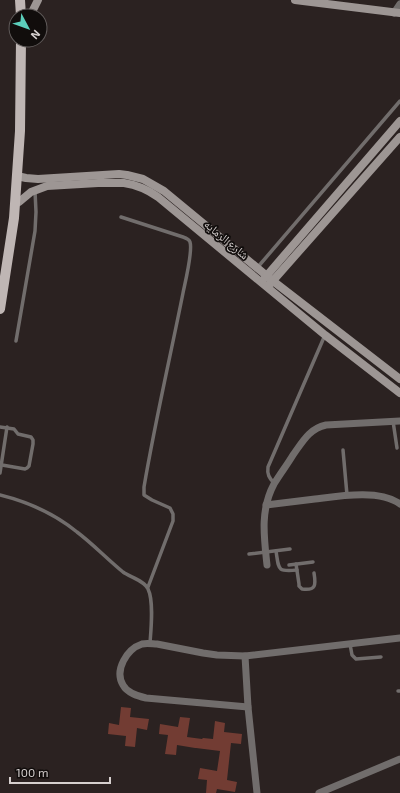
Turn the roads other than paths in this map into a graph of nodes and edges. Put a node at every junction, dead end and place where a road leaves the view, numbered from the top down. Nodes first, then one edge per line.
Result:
1 (298, 0) edge
2 (400, 4) edge
3 (397, 13) edge
4 (21, 48) edge
5 (400, 101) edge
6 (400, 121) edge
7 (400, 137) edge
8 (17, 176) junction
9 (35, 190) junction
10 (15, 203) junction
11 (121, 217) dead end
12 (257, 268) junction
13 (251, 274) junction
14 (267, 282) junction
15 (0, 309) edge
16 (325, 336) junction
17 (16, 341) dead end
18 (400, 379) edge
19 (400, 393) edge
20 (397, 421) edge
21 (0, 427) edge
22 (7, 427) junction
23 (397, 448) dead end
24 (343, 450) dead end
25 (2, 465) junction
26 (0, 473) edge
27 (274, 483) junction
28 (0, 495) edge
29 (347, 496) junction
30 (400, 504) edge
31 (266, 505) junction
32 (290, 550) dead end
33 (276, 551) junction
34 (266, 552) junction
35 (249, 554) dead end
36 (313, 562) dead end
37 (296, 564) junction
38 (267, 565) dead end
39 (289, 565) dead end
40 (297, 570) junction
41 (314, 573) dead end
42 (148, 587) junction
43 (400, 638) edge
44 (150, 644) junction
45 (350, 644) junction
46 (245, 656) junction
47 (381, 657) dead end
48 (248, 706) junction
49 (400, 759) edge
50 (257, 793) edge
51 (319, 793) edge

1 - 3 street
2 - 3 street
4 - 8 main road
5 - 12 lane
6 - 14 street
7 - 14 street
8 - 10 main road
8 - 12 street, شارع الرمايه
9 - 10 street, شارع الرمايه
9 - 13 street, شارع الرمايه
9 - 17 lane
10 - 15 main road
11 - 42 lane
12 - 13 lane
12 - 14 street, شارع الرمايه
13 - 14 street, شارع الرمايه
14 - 16 street, شارع الرمايه
14 - 18 street, شارع الرمايه
16 - 19 street, شارع الرمايه
16 - 27 lane
20 - 23 lane
20 - 27 street
21 - 22 lane
22 - 25 lane
22 - 25 lane
24 - 29 lane
25 - 26 lane
27 - 31 street
28 - 42 lane
29 - 30 street
29 - 31 street
31 - 34 street
32 - 33 lane
33 - 34 lane
33 - 40 lane
34 - 35 lane
34 - 38 street
36 - 37 lane
37 - 39 lane
37 - 40 lane
40 - 41 lane
42 - 44 lane
43 - 45 street
44 - 46 street
44 - 48 street
45 - 46 street
45 - 47 lane
46 - 48 street
48 - 50 street
49 - 51 street

